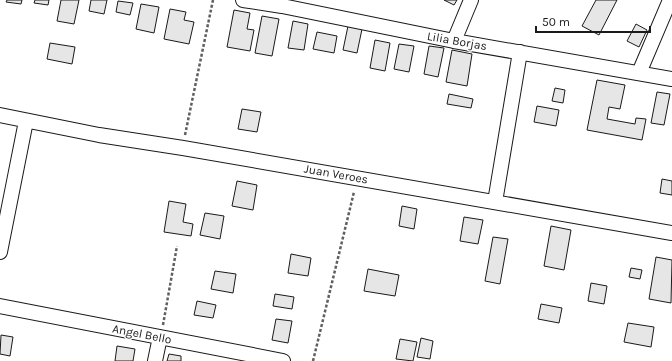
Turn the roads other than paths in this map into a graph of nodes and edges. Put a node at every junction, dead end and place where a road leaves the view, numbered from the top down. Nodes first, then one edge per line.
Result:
1 (243, 0) edge
2 (471, 0) edge
3 (670, 0) edge
4 (283, 3) edge
5 (454, 41) junction
6 (520, 52) junction
7 (639, 73) junction
8 (672, 79) edge
9 (0, 116) edge
10 (26, 121) junction
11 (495, 202) junction
12 (672, 232) edge
13 (0, 252) edge
14 (0, 306) edge
15 (160, 337) junction
16 (155, 361) edge
17 (283, 361) edge

1 - 4 street, Lilia Borjas
2 - 5 street
3 - 7 street
4 - 5 street, Lilia Borjas
5 - 6 street, Lilia Borjas
6 - 7 street, Lilia Borjas
6 - 11 street
7 - 8 street, Lilia Borjas
9 - 10 street, Juan Veroes
10 - 11 street, Juan Veroes
10 - 13 street
11 - 12 street, Juan Veroes
14 - 15 street, Angel Bello
15 - 16 street
15 - 17 street, Angel Bello

